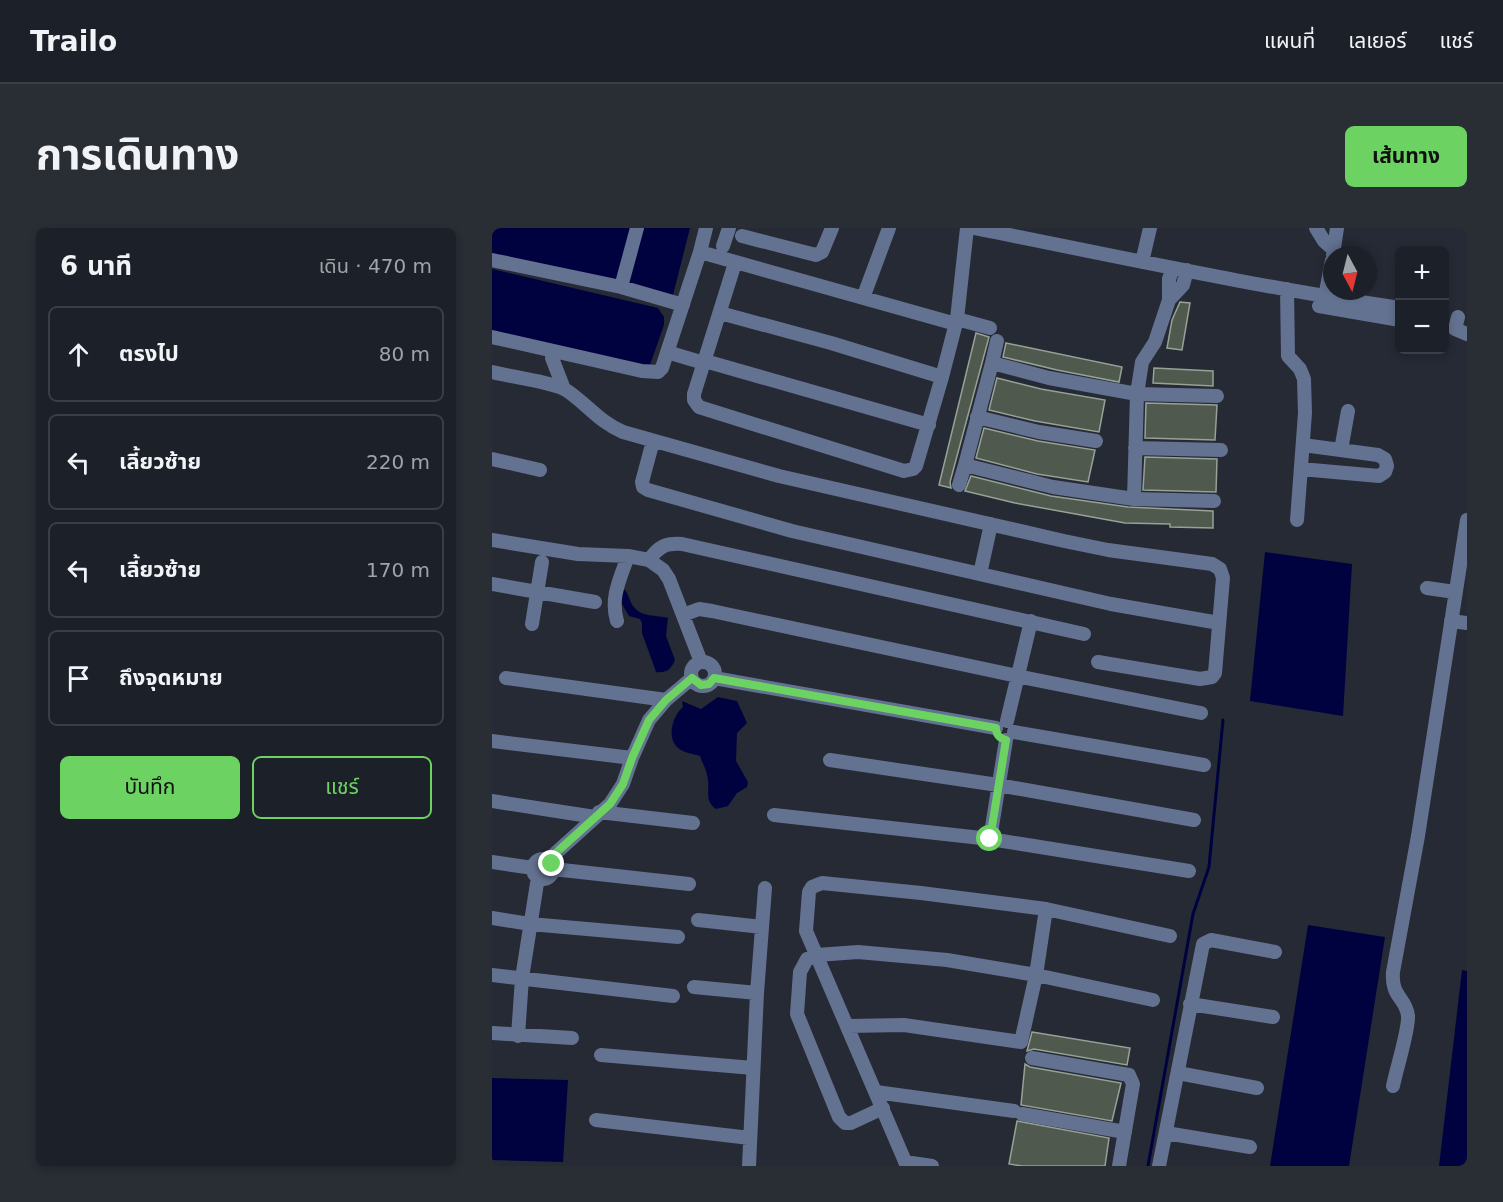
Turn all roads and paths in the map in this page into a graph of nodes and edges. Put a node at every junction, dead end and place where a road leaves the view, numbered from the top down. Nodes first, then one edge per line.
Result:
1 (636, 228) edge
2 (706, 228) edge
3 (729, 228) edge
4 (832, 228) edge
5 (890, 228) edge
6 (976, 228) edge
7 (1150, 228) edge
8 (1316, 228) edge
9 (1337, 228) edge
10 (742, 236) dead end
11 (723, 246) dead end
12 (1326, 246) edge
13 (1334, 246) edge
14 (700, 252) junction
15 (492, 260) edge
16 (1142, 262) junction
17 (735, 263) junction
18 (1180, 269) junction
19 (621, 287) junction
20 (1287, 289) junction
21 (1323, 297) edge
22 (863, 298) junction
23 (1322, 301) junction
24 (682, 305) junction
25 (1395, 308) edge
26 (720, 313) junction
27 (1395, 319) edge
28 (957, 321) junction
29 (990, 328) dead end
30 (492, 337) edge
31 (997, 341) dead end
32 (667, 352) junction
33 (552, 358) dead end
34 (705, 362) junction
35 (992, 363) junction
36 (492, 372) edge
37 (942, 377) junction
38 (564, 388) junction
39 (1137, 394) junction
40 (1217, 396) dead end
41 (1348, 411) dead end
42 (977, 417) junction
43 (929, 425) junction
44 (652, 441) junction
45 (1096, 441) dead end
46 (1303, 445) junction
47 (1136, 447) junction
48 (1221, 450) dead end
49 (1341, 450) junction
50 (492, 459) edge
51 (965, 465) junction
52 (1301, 469) junction
53 (540, 470) dead end
54 (959, 485) dead end
55 (1134, 499) junction
56 (1214, 501) dead end
57 (1297, 520) dead end
58 (1467, 520) edge
59 (991, 524) junction
60 (492, 540) edge
61 (628, 556) junction
62 (650, 560) junction
63 (542, 562) dead end
64 (980, 574) junction
65 (492, 584) edge
66 (1427, 588) dead end
67 (537, 592) junction
68 (1455, 592) junction
69 (595, 602) dead end
70 (683, 615) junction
71 (617, 621) dead end
72 (1031, 621) junction
73 (1451, 621) junction
74 (1219, 623) junction
75 (532, 624) dead end
76 (1467, 624) edge
77 (1084, 634) dead end
78 (701, 662) junction
79 (1098, 662) dead end
80 (1017, 676) junction
81 (506, 678) dead end
82 (692, 678) junction
83 (714, 678) junction
84 (666, 700) junction
85 (1202, 713) dead end
86 (1006, 730) junction
87 (492, 741) edge
88 (632, 758) junction
89 (830, 760) dead end
90 (1204, 765) dead end
91 (998, 785) junction
92 (492, 801) edge
93 (597, 814) junction
94 (774, 814) dead end
95 (1194, 820) dead end
96 (693, 823) dead end
97 (990, 839) junction
98 (492, 862) edge
99 (550, 864) junction
100 (1189, 871) dead end
101 (535, 873) junction
102 (689, 884) dead end
103 (765, 888) dead end
104 (1046, 909) junction
105 (492, 918) edge
106 (698, 920) dead end
107 (530, 924) junction
108 (762, 927) junction
109 (1170, 936) dead end
110 (678, 937) dead end
111 (1275, 952) dead end
112 (817, 955) junction
113 (492, 975) edge
114 (1036, 975) junction
115 (522, 978) junction
116 (694, 987) dead end
117 (757, 993) junction
118 (673, 996) dead end
119 (1152, 1000) dead end
120 (1190, 1004) junction
121 (1272, 1017) dead end
122 (848, 1026) junction
123 (492, 1033) edge
124 (518, 1036) junction
125 (572, 1038) dead end
126 (601, 1055) dead end
127 (1032, 1058) dead end
128 (753, 1068) junction
129 (1178, 1072) junction
130 (1393, 1086) dead end
131 (1257, 1088) dead end
132 (876, 1092) junction
133 (883, 1108) junction
134 (596, 1120) dead end
135 (1125, 1132) junction
136 (1166, 1133) junction
137 (750, 1138) junction
138 (1250, 1147) dead end
139 (906, 1164) edge
140 (749, 1166) edge
141 (932, 1166) edge
142 (1119, 1166) edge
143 (1160, 1166) edge

1 - 19 street
2 - 14 street
3 - 11 street
4 - 10 street
5 - 22 street
6 - 16 street
6 - 28 street
7 - 16 street
8 - 12 street
9 - 13 street
14 - 17 street
14 - 24 street
15 - 19 street
16 - 18 street
17 - 22 street
17 - 26 street
18 - 20 street
18 - 39 street
19 - 24 street
20 - 23 street
20 - 46 street
21 - 23 street
22 - 28 street
23 - 25 street
23 - 27 street
24 - 32 street
26 - 34 street
26 - 37 street
28 - 29 street
28 - 37 street
30 - 32 street
31 - 35 street
32 - 34 street
33 - 38 street
34 - 43 street
34 - 43 street
35 - 39 street
35 - 42 street
36 - 38 street
37 - 43 street
38 - 44 street
39 - 40 street
39 - 47 street
41 - 49 street
42 - 45 street
42 - 51 street
44 - 59 street
44 - 64 street
46 - 49 street
46 - 52 street
47 - 48 street
47 - 55 street
49 - 52 street
50 - 53 street
51 - 54 street
51 - 55 street
52 - 57 street
55 - 56 street
58 - 68 street
59 - 64 street
59 - 74 street
60 - 61 street
61 - 62 street
61 - 71 street
62 - 70 street
62 - 72 street
63 - 67 street
64 - 74 street
65 - 67 street
66 - 68 street
67 - 69 street
67 - 75 street
68 - 73 street
70 - 78 street
70 - 80 street
72 - 77 street
72 - 80 street
73 - 76 street
73 - 130 street
74 - 79 street
78 - 82 street
78 - 83 street
80 - 85 street
80 - 86 street
81 - 84 street
82 - 83 street
82 - 84 street
83 - 86 street
84 - 88 street
86 - 90 street
86 - 91 street
87 - 88 street
88 - 93 street
89 - 91 street
91 - 95 street
91 - 97 street
92 - 93 street
93 - 96 street
93 - 99 street
94 - 97 street
97 - 100 street
98 - 101 street
99 - 101 street
99 - 102 street
101 - 107 street
103 - 108 street
104 - 109 street
104 - 112 street
104 - 114 street
105 - 107 street
106 - 108 street
107 - 110 street
107 - 115 street
108 - 117 street
111 - 120 street
112 - 114 street
112 - 122 street
112 - 133 street
113 - 115 street
114 - 119 street
114 - 122 street
115 - 118 street
115 - 124 street
116 - 117 street
117 - 128 street
120 - 121 street
120 - 129 street
122 - 132 street
123 - 124 street
124 - 125 street
126 - 128 street
127 - 135 street
128 - 137 street
129 - 131 street
129 - 136 street
132 - 133 street
132 - 135 street
133 - 139 street
134 - 137 street
135 - 142 street
136 - 138 street
136 - 143 street
137 - 140 street
139 - 141 street

